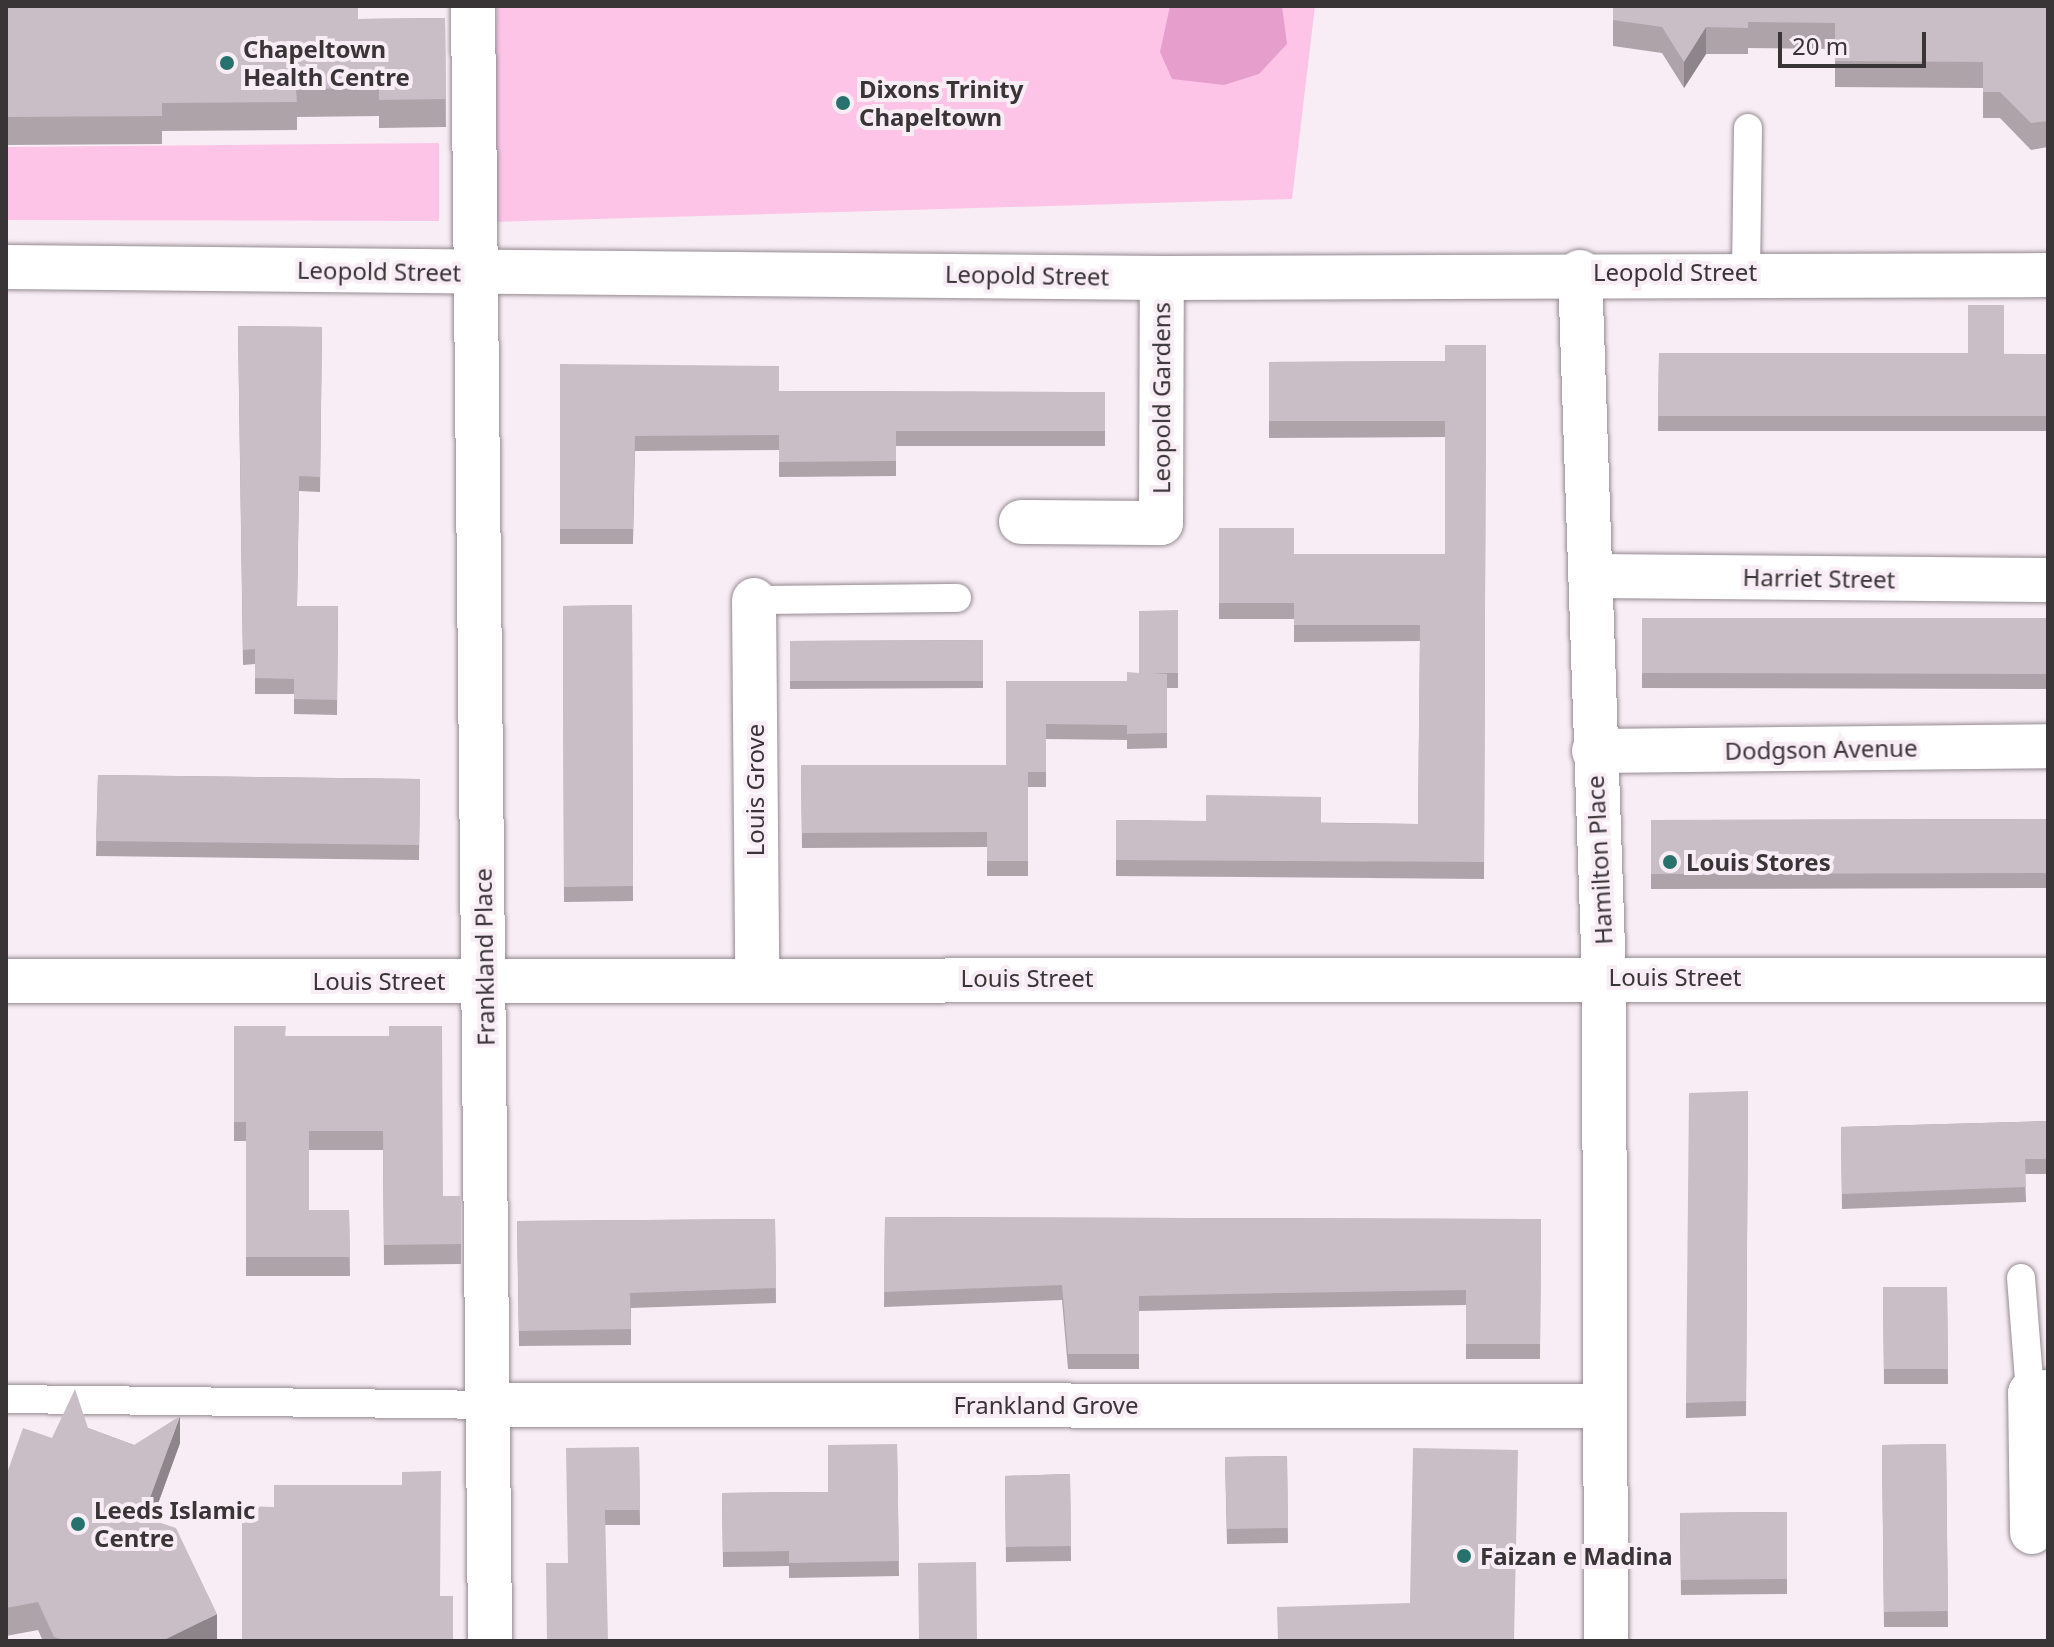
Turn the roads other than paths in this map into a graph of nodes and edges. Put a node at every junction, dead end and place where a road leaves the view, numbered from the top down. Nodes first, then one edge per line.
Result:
1 (473, 6) edge
2 (1748, 128) dead end
3 (6, 267) edge
4 (479, 272) junction
5 (1580, 272) junction
6 (1746, 273) junction
7 (2048, 275) edge
8 (1162, 278) junction
9 (1021, 522) dead end
10 (1590, 576) junction
11 (2048, 580) edge
12 (957, 598) dead end
13 (754, 600) joint
14 (2048, 746) edge
15 (1594, 751) junction
16 (1604, 976) junction
17 (757, 979) junction
18 (484, 980) junction
19 (2048, 980) edge
20 (6, 981) edge
21 (2021, 1278) dead end
22 (2039, 1392) edge
23 (6, 1399) edge
24 (491, 1405) junction
25 (1601, 1406) junction
26 (2032, 1532) dead end
27 (490, 1641) edge
28 (1606, 1641) edge

1 - 4 street, Frankland Place
2 - 6 lane
3 - 4 street, Leopold Street
4 - 8 street, Leopold Street
4 - 18 street, Frankland Place
5 - 6 street, Leopold Street
5 - 8 street, Leopold Street
5 - 10 street, Hamilton Place
6 - 7 street, Leopold Street
8 - 9 street, Leopold Gardens
10 - 11 street, Harriet Street
10 - 15 street, Hamilton Place
12 - 13 lane
13 - 17 street, Louis Grove
14 - 15 street, Dodgson Avenue
15 - 16 street, Hamilton Place
16 - 17 street, Louis Street
16 - 19 street, Louis Street
16 - 25 street, Hamilton Place
17 - 18 street, Louis Street
18 - 20 street, Louis Street
18 - 24 street, Frankland Place
21 - 22 lane
22 - 26 street
23 - 24 lane
24 - 25 street, Frankland Grove
24 - 27 street, Frankland Place
25 - 28 street, Hamilton Place

